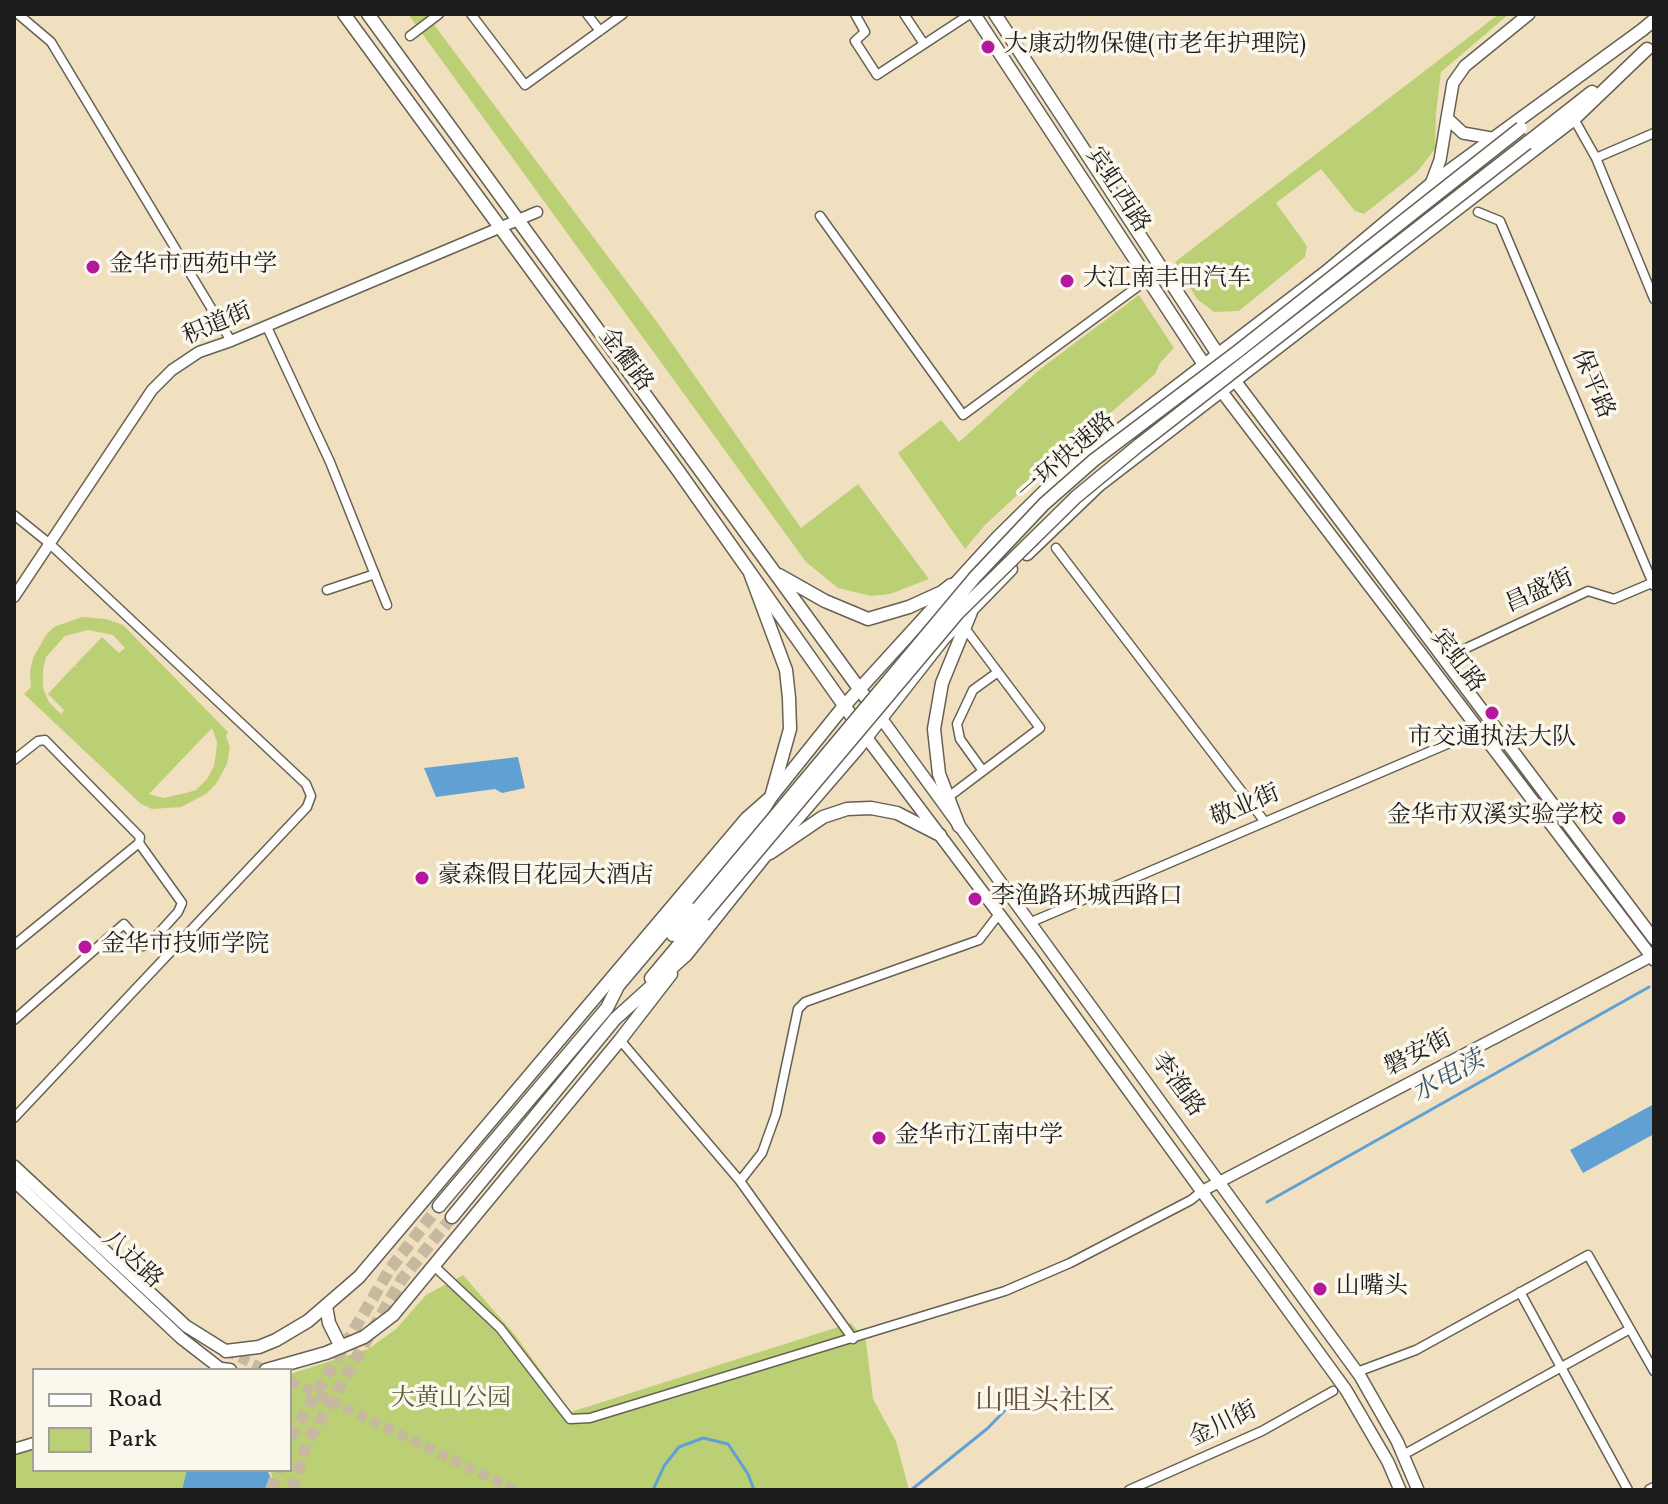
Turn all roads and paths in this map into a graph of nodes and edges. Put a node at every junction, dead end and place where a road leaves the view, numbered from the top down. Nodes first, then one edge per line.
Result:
1 (18, 14) edge
2 (344, 14) edge
3 (368, 14) edge
4 (439, 14) edge
5 (471, 14) edge
6 (587, 14) edge
7 (623, 14) edge
8 (855, 14) edge
9 (904, 14) edge
10 (972, 14) edge
11 (995, 14) edge
12 (1529, 14) edge
13 (1647, 14) edge
14 (1654, 21) edge
15 (1642, 30) junction
16 (600, 31) junction
17 (410, 36) dead end
18 (924, 44) junction
19 (1651, 46) edge
20 (1447, 118) junction
21 (1574, 119) junction
22 (1654, 133) edge
23 (1491, 138) junction
24 (1596, 158) junction
25 (1431, 184) junction
26 (537, 212) dead end
27 (1478, 212) dead end
28 (820, 216) dead end
29 (519, 221) junction
30 (500, 230) junction
31 (1148, 279) junction
32 (1654, 299) edge
33 (267, 327) junction
34 (231, 341) junction
35 (1217, 355) junction
36 (1204, 365) junction
37 (1236, 382) junction
38 (1222, 392) junction
39 (14, 515) edge
40 (50, 544) junction
41 (1056, 548) dead end
42 (750, 573) junction
43 (776, 573) junction
44 (375, 574) junction
45 (962, 576) junction
46 (1654, 584) edge
47 (327, 590) dead end
48 (14, 597) edge
49 (387, 605) dead end
50 (971, 610) junction
51 (964, 627) junction
52 (1443, 659) junction
53 (998, 672) junction
54 (860, 690) junction
55 (844, 706) junction
56 (881, 718) junction
57 (1480, 730) junction
58 (866, 737) junction
59 (14, 760) edge
60 (983, 771) junction
61 (771, 797) junction
62 (944, 799) junction
63 (1265, 822) junction
64 (959, 826) joint
65 (940, 835) junction
66 (139, 843) junction
67 (764, 857) junction
68 (700, 912) junction
69 (999, 914) junction
70 (1029, 923) junction
71 (1654, 939) edge
72 (14, 945) edge
73 (686, 955) junction
74 (1653, 957) edge
75 (611, 1014) junction
76 (14, 1020) edge
77 (620, 1040) junction
78 (14, 1118) edge
79 (14, 1166) edge
80 (14, 1181) edge
81 (740, 1181) junction
82 (1219, 1181) junction
83 (1202, 1191) junction
84 (439, 1206) tunnel mouth
85 (452, 1217) tunnel mouth
86 (434, 1266) junction
87 (1520, 1292) junction
88 (326, 1306) junction
89 (1630, 1329) junction
90 (853, 1339) junction
91 (341, 1347) junction
92 (226, 1351) junction
93 (218, 1368) edge
94 (221, 1368) edge
95 (273, 1368) edge
96 (1561, 1368) junction
97 (1654, 1371) edge
98 (1357, 1372) junction
99 (1333, 1391) dead end
100 (1403, 1455) junction
101 (1129, 1490) edge
102 (1400, 1490) edge
103 (1418, 1490) edge
104 (1628, 1490) edge

1 - 34 street
2 - 30 main road, 金衢路
3 - 29 main road, 金衢路
4 - 17 street
5 - 16 street
6 - 16 street
7 - 16 street
8 - 18 street
9 - 18 street
10 - 18 street
10 - 31 main road, 宾虹西路
11 - 35 main road, 宾虹西路
12 - 20 main road
13 - 14 main road
14 - 15 main road, bridge
15 - 23 main road
15 - 68 main road, 一环快速路, bridge
19 - 21 main road
19 - 68 main road, 一环快速路, bridge
20 - 23 main road
20 - 25 main road
21 - 24 street
21 - 37 main road
22 - 24 street
23 - 25 main road
24 - 32 street
25 - 35 main road
26 - 29 street, 积道街
27 - 46 street, 保平路
28 - 31 street
29 - 30 street, 积道街
29 - 43 main road, 金衢路
30 - 33 street, 积道街
30 - 42 main road, 金衢路
31 - 36 main road, 宾虹西路
33 - 34 street, 积道街
33 - 44 street
34 - 40 street, 积道街
35 - 36 main road
35 - 37 main road, 宾虹西路
36 - 38 main road, 宾虹西路
36 - 45 main road
37 - 38 main road
37 - 52 main road, 宾虹路
38 - 50 main road
38 - 57 main road, 宾虹路
39 - 40 street
40 - 48 street, 积道街
40 - 78 street
41 - 63 street
42 - 55 main road, 金衢路
42 - 61 main road
43 - 45 main road
43 - 54 main road, 金衢路
44 - 47 street
44 - 49 street
45 - 54 main road
46 - 52 street, 昌盛街
50 - 51 main road
50 - 56 main road
51 - 53 street
51 - 62 main road
52 - 71 main road, 宾虹路
53 - 60 street
53 - 60 street
54 - 55 main road
54 - 56 main road, 金衢路
55 - 58 main road, 金衢路
55 - 61 main road
56 - 58 main road
56 - 62 main road
57 - 63 street, 敬业街
57 - 74 main road, 宾虹路
58 - 65 main road, 李渔路
58 - 67 main road
59 - 66 street
60 - 62 street
61 - 75 main road
61 - 88 main road
62 - 64 main road
63 - 70 street, 敬业街
64 - 70 main road, 李渔路
65 - 67 main road
65 - 69 main road, 李渔路
66 - 72 street
66 - 76 street
67 - 73 main road
68 - 75 main road, 一环快速路
69 - 81 street
69 - 83 main road, 李渔路
70 - 82 main road, 李渔路
73 - 75 main road
73 - 77 main road
74 - 82 street, 磐安街
75 - 84 main road
75 - 85 main road
77 - 81 street
77 - 86 main road
79 - 92 main road
80 - 93 main road, 八达路
81 - 90 street
82 - 83 street, 磐安街
82 - 98 main road, 李渔路
83 - 90 street
83 - 102 main road, 李渔路
86 - 90 street
86 - 91 main road
87 - 89 street
87 - 96 street
87 - 98 street
88 - 91 main road
88 - 92 main road
89 - 96 street
89 - 97 street
91 - 95 main road
92 - 94 street
96 - 100 street
96 - 104 street
98 - 100 main road, 李渔路
99 - 101 street, 金川街
100 - 103 main road, 李渔路

